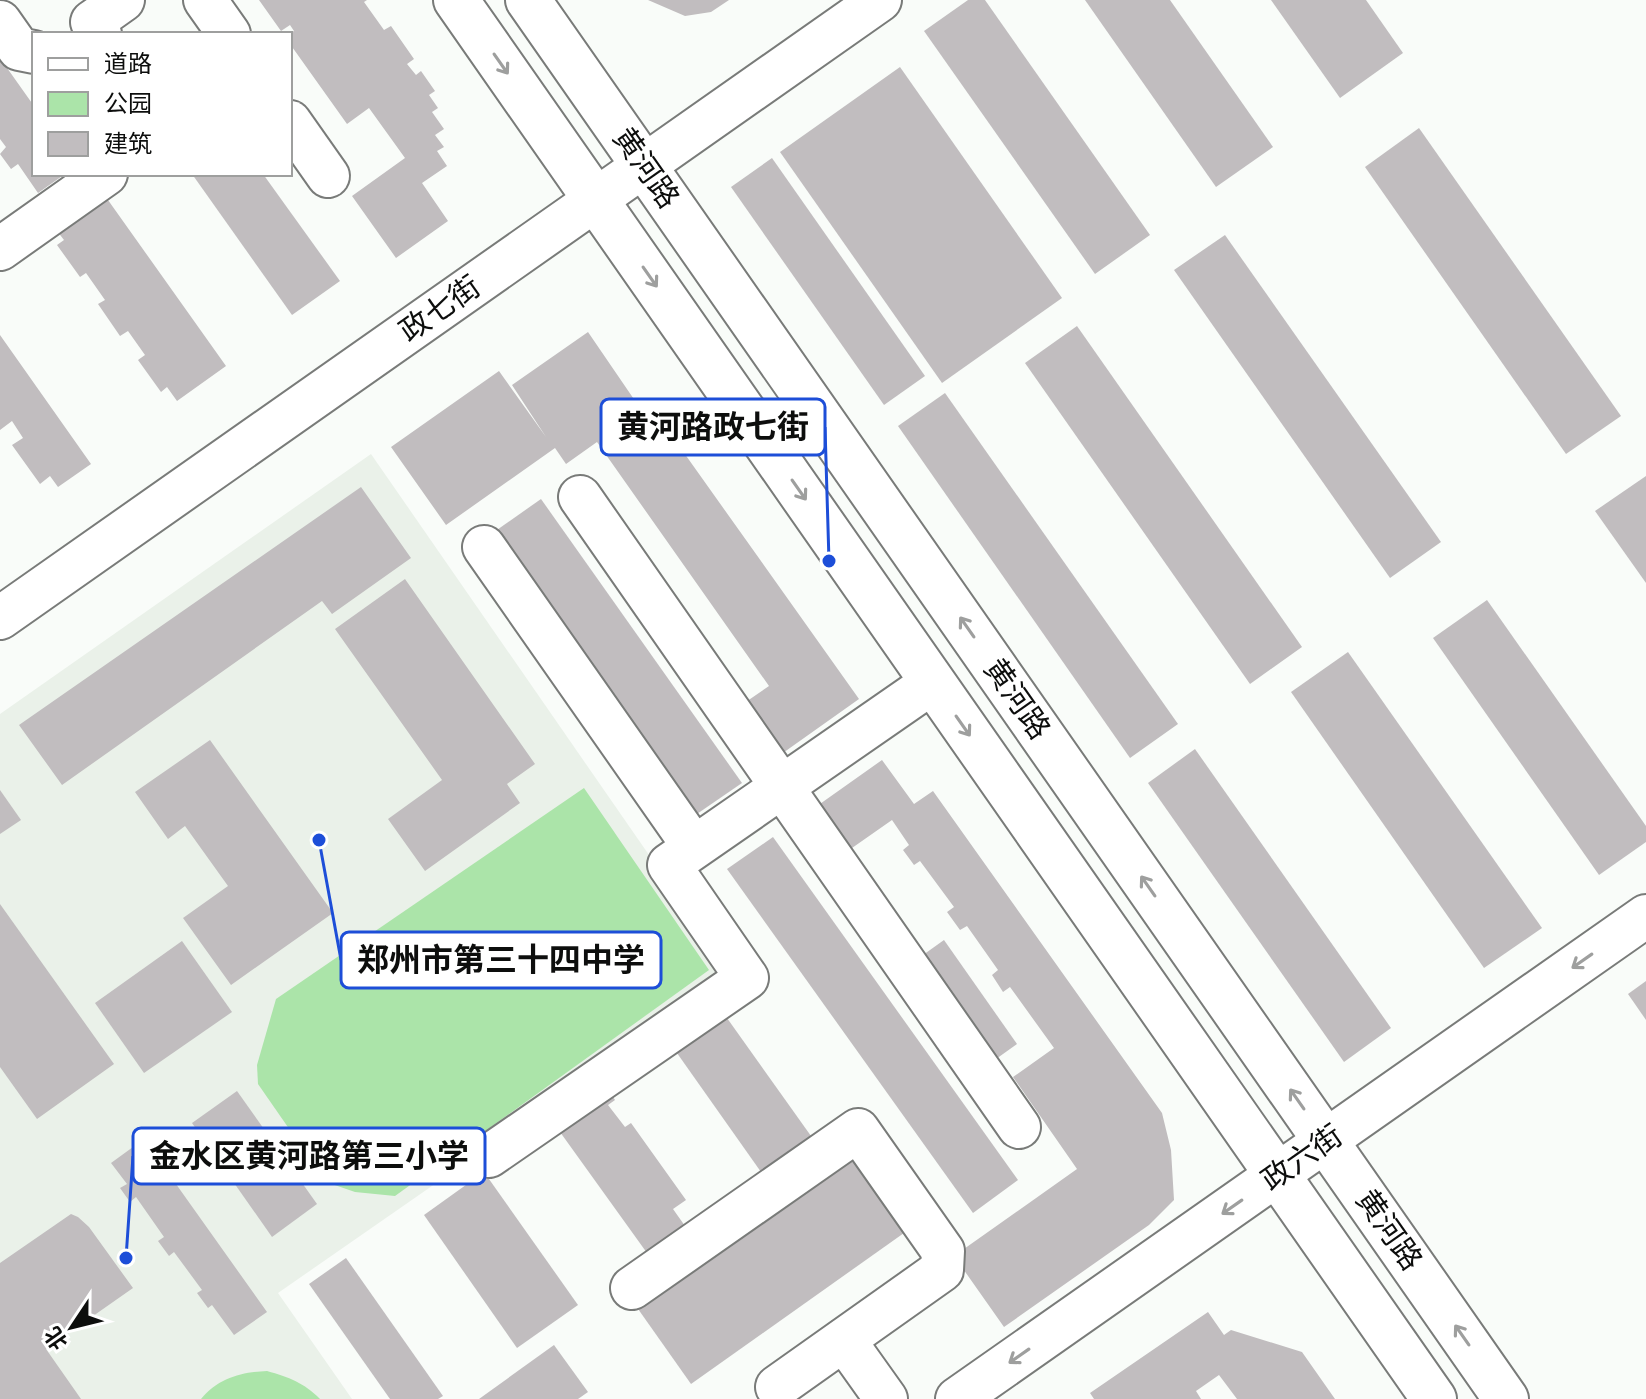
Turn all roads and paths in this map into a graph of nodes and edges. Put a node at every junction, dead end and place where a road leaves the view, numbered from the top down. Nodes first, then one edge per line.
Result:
1 (205, 0) edge
2 (456, 0) edge
3 (528, 0) edge
4 (880, 0) edge
5 (0, 22) edge
6 (228, 32) edge
7 (32, 52) edge
8 (292, 125) edge
9 (644, 166) junction
10 (103, 176) edge
11 (328, 176) dead end
12 (596, 200) junction
13 (0, 249) edge
14 (580, 497) dead end
15 (484, 547) dead end
16 (0, 618) edge
17 (933, 682) junction
18 (782, 785) junction
19 (694, 847) junction
20 (1646, 916) edge
21 (1019, 1127) dead end
22 (1326, 1141) junction
23 (489, 1156) dead end
24 (1277, 1175) junction
25 (632, 1288) dead end
26 (844, 1340) junction
27 (777, 1387) dead end
28 (886, 1399) edge
29 (957, 1399) edge
30 (1434, 1399) edge
31 (1506, 1399) edge

1 - 6 street
2 -> 12 main road, 黄河路
3 - 9 main road, 黄河路
4 - 9 street, 政七街
5 - 7 street
8 - 11 street
9 - 12 street, 政七街
22 -> 9 main road, 黄河路
10 - 13 street
12 - 16 street, 政七街
12 -> 17 main road, 黄河路
14 - 18 street
15 - 19 street
17 - 18 street
17 -> 24 main road, 黄河路
18 - 19 street
18 - 21 street
19 - 23 street
20 -> 22 street, 政六街
22 - 24 street, 政六街
31 -> 22 main road, 黄河路
24 -> 29 street, 政六街
24 - 30 main road, 黄河路
25 - 26 street
26 - 27 street
26 - 28 street

